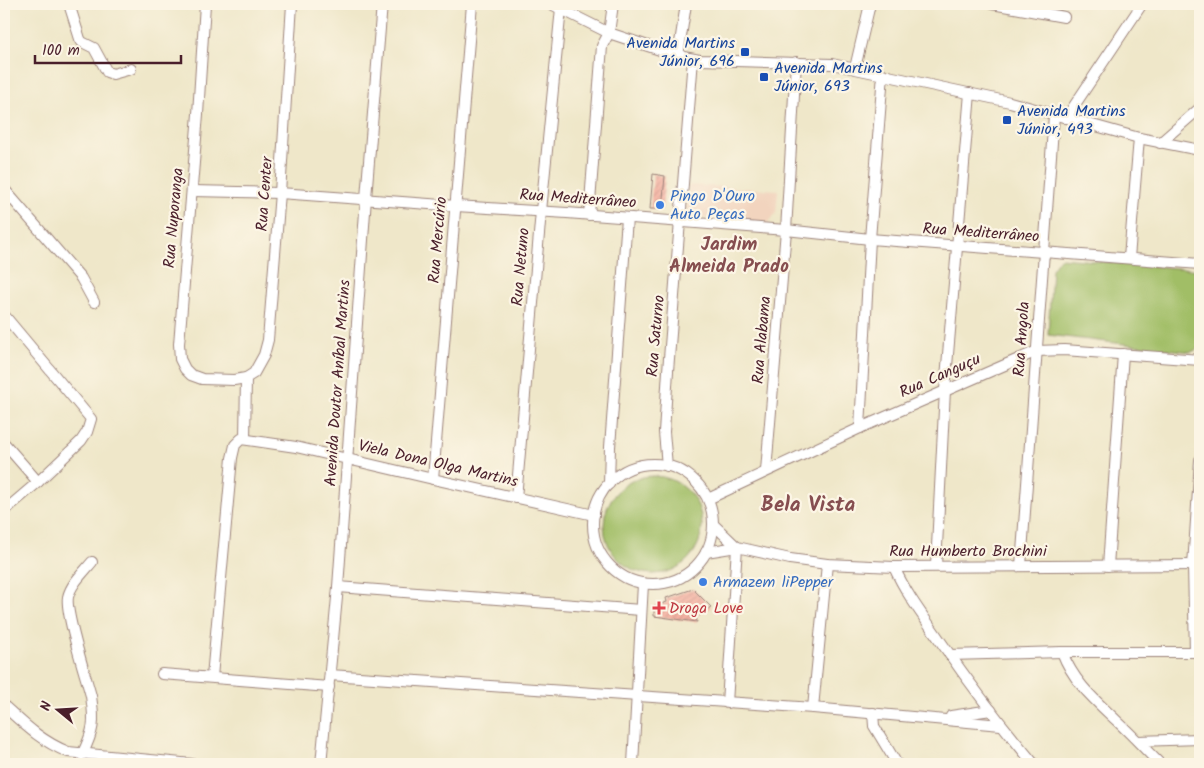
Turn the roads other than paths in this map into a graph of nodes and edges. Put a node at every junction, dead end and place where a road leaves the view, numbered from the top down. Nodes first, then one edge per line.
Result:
1 (69, 4) edge
2 (205, 4) edge
3 (292, 4) edge
4 (382, 4) edge
5 (472, 4) edge
6 (613, 4) edge
7 (686, 4) edge
8 (870, 4) edge
9 (992, 4) edge
10 (1142, 4) edge
11 (556, 6) edge
12 (1064, 17) dead end
13 (609, 33) junction
14 (678, 56) junction
15 (693, 59) junction
16 (796, 62) junction
17 (855, 68) junction
18 (130, 69) dead end
19 (883, 74) junction
20 (970, 93) junction
21 (1200, 108) edge
22 (1054, 114) junction
23 (1066, 118) junction
24 (1139, 138) junction
25 (1160, 142) junction
26 (1200, 150) edge
27 (4, 189) edge
28 (192, 191) junction
29 (280, 193) junction
30 (366, 198) junction
31 (456, 206) junction
32 (541, 211) junction
33 (589, 215) junction
34 (626, 218) junction
35 (680, 222) junction
36 (786, 230) junction
37 (870, 239) junction
38 (956, 246) junction
39 (1043, 252) junction
40 (1129, 258) junction
41 (1200, 264) edge
42 (94, 302) dead end
43 (4, 315) edge
44 (1037, 351) junction
45 (1123, 354) junction
46 (1200, 360) edge
47 (246, 378) junction
48 (945, 390) junction
49 (860, 428) junction
50 (245, 439) junction
51 (4, 443) edge
52 (347, 458) junction
53 (1200, 460) edge
54 (667, 466) junction
55 (766, 471) junction
56 (433, 480) junction
57 (38, 482) junction
58 (609, 484) junction
59 (516, 498) junction
60 (708, 499) junction
61 (4, 511) edge
62 (594, 515) junction
63 (713, 524) junction
64 (737, 547) junction
65 (706, 552) junction
66 (92, 562) dead end
67 (827, 564) junction
68 (905, 566) junction
69 (936, 566) junction
70 (1021, 566) junction
71 (1108, 566) junction
72 (1196, 566) edge
73 (894, 567) junction
74 (643, 584) junction
75 (338, 587) junction
76 (904, 588) junction
77 (641, 610) junction
78 (1062, 652) junction
79 (1198, 652) edge
80 (950, 655) junction
81 (162, 674) dead end
82 (330, 675) junction
83 (212, 678) junction
84 (329, 687) junction
85 (637, 697) junction
86 (727, 703) junction
87 (4, 706) edge
88 (813, 708) junction
89 (991, 710) junction
90 (873, 713) junction
91 (932, 718) junction
92 (1001, 725) junction
93 (1200, 739) edge
94 (1138, 741) junction
95 (82, 755) junction
96 (192, 764) edge
97 (321, 764) edge
98 (632, 764) edge
99 (897, 764) edge
100 (1034, 764) edge
101 (1160, 764) edge

1 - 18 street
2 - 28 street, Rua Nuporanga
3 - 29 street, Rua Center
4 - 30 street, Avenida Doutor Aníbal Martins
5 - 31 street, Rua Mercúrio
6 - 13 street
7 - 14 street
8 - 17 street
9 - 12 street
10 - 23 street
11 - 13 street
11 - 32 street, Rua Netuno
13 - 14 street
13 - 33 street
14 - 15 street
15 - 16 street
15 - 35 street, Rua Saturno
16 - 17 street
16 - 36 street, Rua Alabama
17 - 19 street
19 - 20 street
19 - 37 street
20 - 22 street
20 - 38 street
21 - 25 street
22 - 23 street
22 - 39 street, Rua Angola
23 - 24 street
24 - 25 street
24 - 40 street
25 - 26 street
27 - 42 street
28 - 29 street, Rua Mediterrâneo
28 - 47 street, Rua Nuporanga
29 - 30 street, Rua Mediterrâneo
29 - 47 street, Rua Center
30 - 31 street, Rua Mediterrâneo
30 - 52 street, Avenida Doutor Aníbal Martins
31 - 32 street, Rua Mediterrâneo
31 - 56 street, Rua Mercúrio
32 - 33 street, Rua Mediterrâneo
32 - 59 street, Rua Netuno
33 - 34 street, Rua Mediterrâneo
34 - 35 street, Rua Mediterrâneo
34 - 58 street
35 - 36 street, Rua Mediterrâneo
35 - 54 street, Rua Saturno
36 - 37 street, Rua Mediterrâneo
36 - 55 street, Rua Alabama
37 - 38 street, Rua Mediterrâneo
37 - 49 street
38 - 39 street, Rua Mediterrâneo
38 - 48 street
39 - 40 street, Rua Mediterrâneo
39 - 44 street, Rua Angola
40 - 41 street, Rua Mediterrâneo
43 - 57 street
44 - 45 street, Rua Canguçu
44 - 48 street, Rua Canguçu
44 - 70 street, Rua Angola
45 - 46 street, Rua Canguçu
45 - 71 street
47 - 50 street
48 - 49 street, Rua Canguçu
48 - 69 street
49 - 55 street, Rua Canguçu
50 - 52 street, Viela Dona Olga Martins
50 - 83 street
51 - 57 street
52 - 56 street, Viela Dona Olga Martins
52 - 75 street, Avenida Doutor Aníbal Martins
53 - 72 street
54 - 58 street
54 - 60 street
55 - 60 street, Rua Canguçu
56 - 59 street, Viela Dona Olga Martins
57 - 61 street
58 - 62 street
59 - 62 street, Viela Dona Olga Martins
60 - 63 street
62 - 74 street
63 - 64 street
63 - 65 street
64 - 65 street, Rua Humberto Brochini
64 - 67 street, Rua Humberto Brochini
64 - 86 street
65 - 74 street
66 - 95 street
67 - 73 street, Rua Humberto Brochini
67 - 88 street
68 - 69 street, Rua Humberto Brochini
68 - 73 street, Rua Humberto Brochini
68 - 76 street
69 - 70 street, Rua Humberto Brochini
70 - 71 street, Rua Humberto Brochini
71 - 72 street, Rua Humberto Brochini
72 - 79 street
73 - 76 street
74 - 77 street
75 - 77 street
75 - 82 street, Avenida Doutor Aníbal Martins
76 - 80 street
77 - 85 street
78 - 79 street
78 - 80 street
78 - 94 street
80 - 89 street
81 - 83 street
82 - 84 street, Avenida Doutor Aníbal Martins
82 - 85 street
83 - 84 street
84 - 97 street, Avenida Doutor Aníbal Martins
85 - 86 street
85 - 98 street
86 - 88 street
87 - 95 street
88 - 90 street
89 - 91 street
89 - 92 street
90 - 91 street
90 - 99 street
91 - 92 street
92 - 100 street
93 - 94 street
94 - 101 street
95 - 96 street

